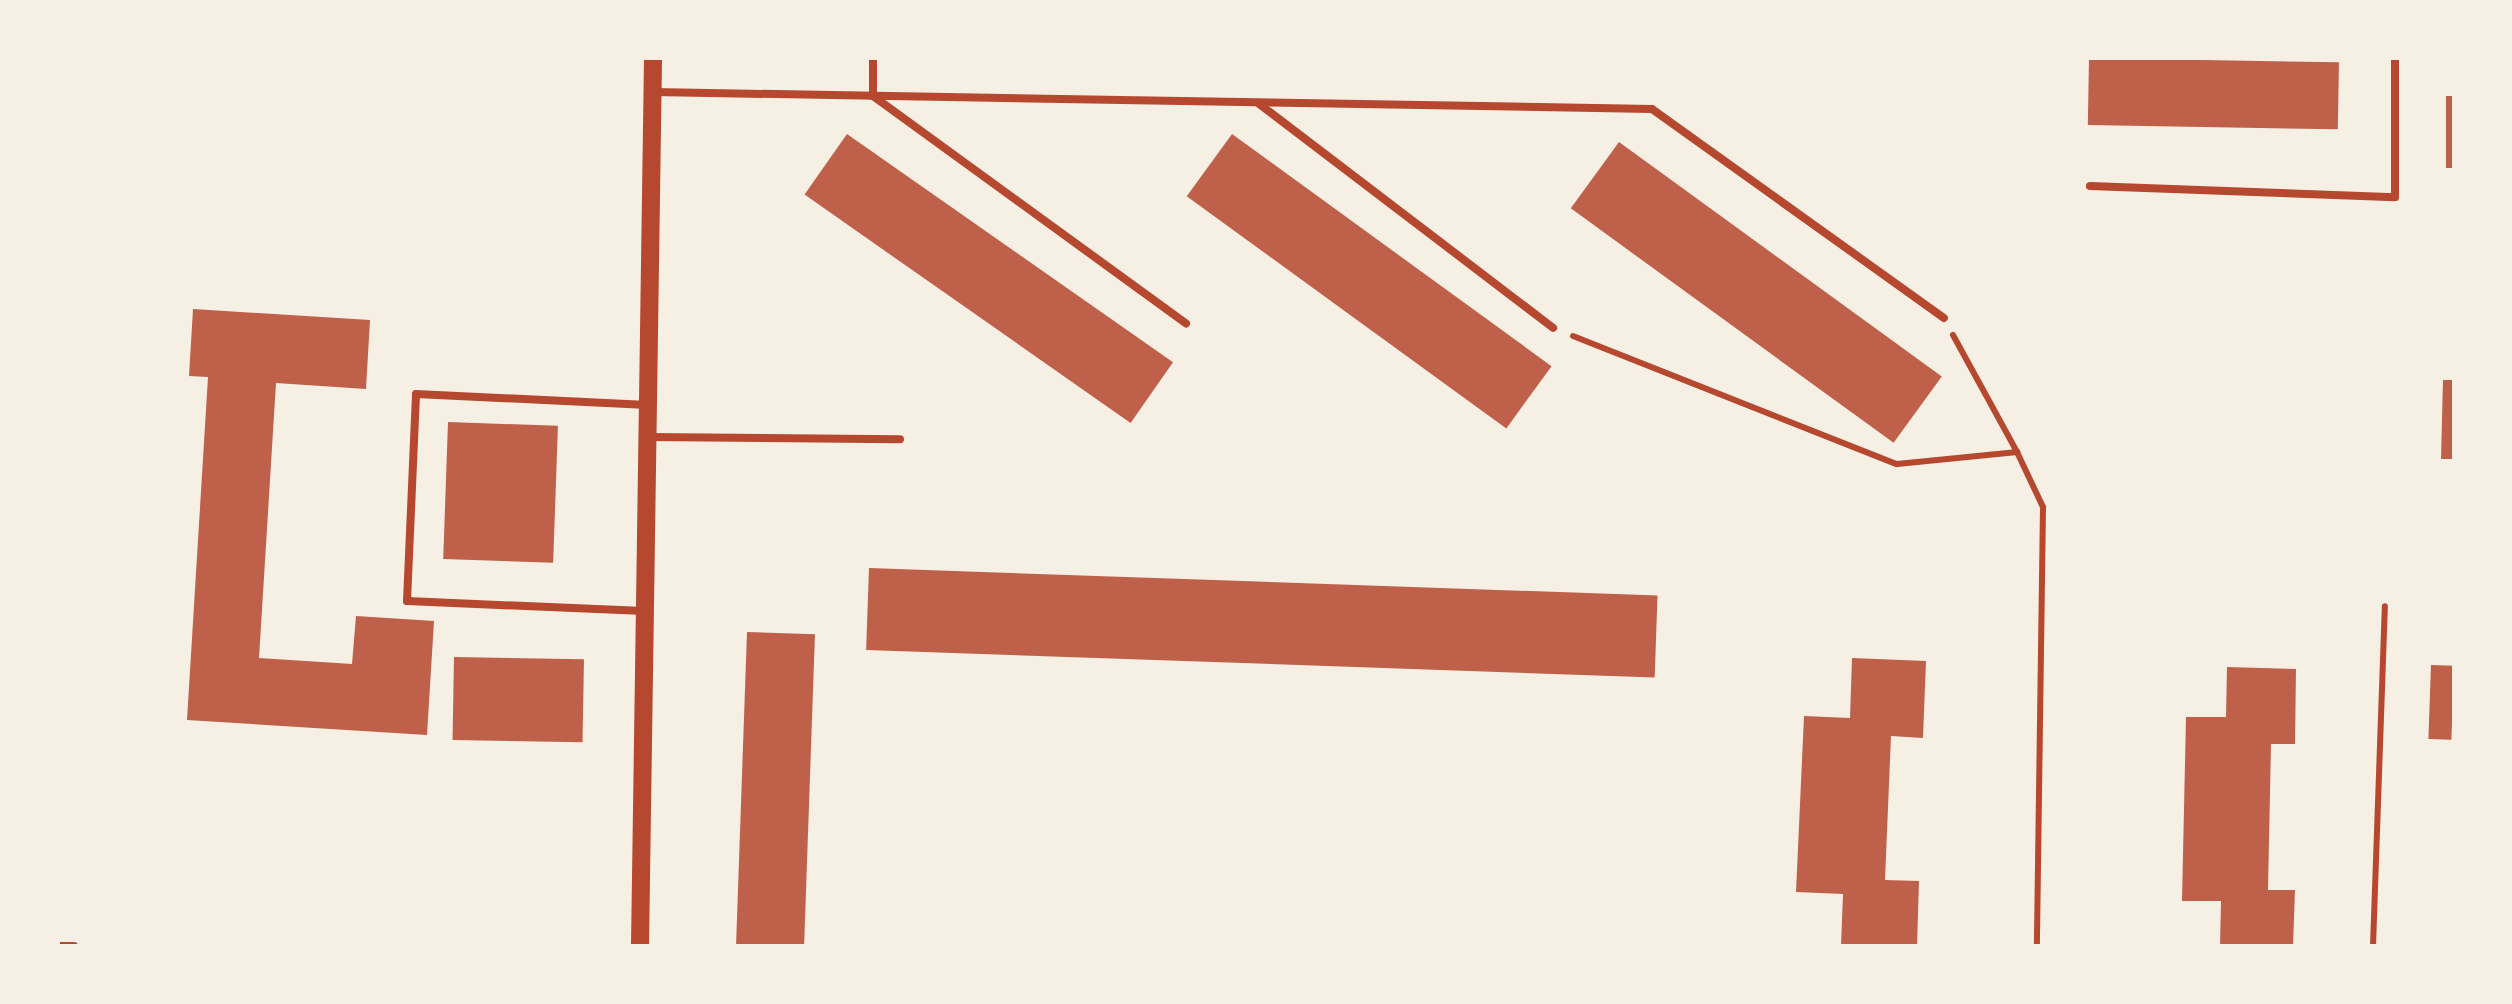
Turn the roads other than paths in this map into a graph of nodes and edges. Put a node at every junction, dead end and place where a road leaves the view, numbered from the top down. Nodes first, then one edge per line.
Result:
1 (654, 58) edge
2 (873, 58) edge
3 (2395, 58) edge
4 (652, 92) junction
5 (872, 96) junction
6 (1256, 102) junction
7 (2090, 186) dead end
8 (1944, 318) road end
9 (1186, 323) dead end
10 (1552, 328) road end
11 (648, 404) junction
12 (648, 437) junction
13 (900, 439) dead end
14 (645, 612) junction
15 (58, 946) edge
16 (74, 946) edge
17 (640, 946) edge

1 - 4 street
2 - 5 lane
3 - 7 lane
4 - 5 lane
4 - 11 street
5 - 6 lane
5 - 9 lane
6 - 8 lane
6 - 10 lane
11 - 12 street
11 - 14 lane
12 - 13 lane
12 - 14 street
14 - 17 street
15 - 16 lane

